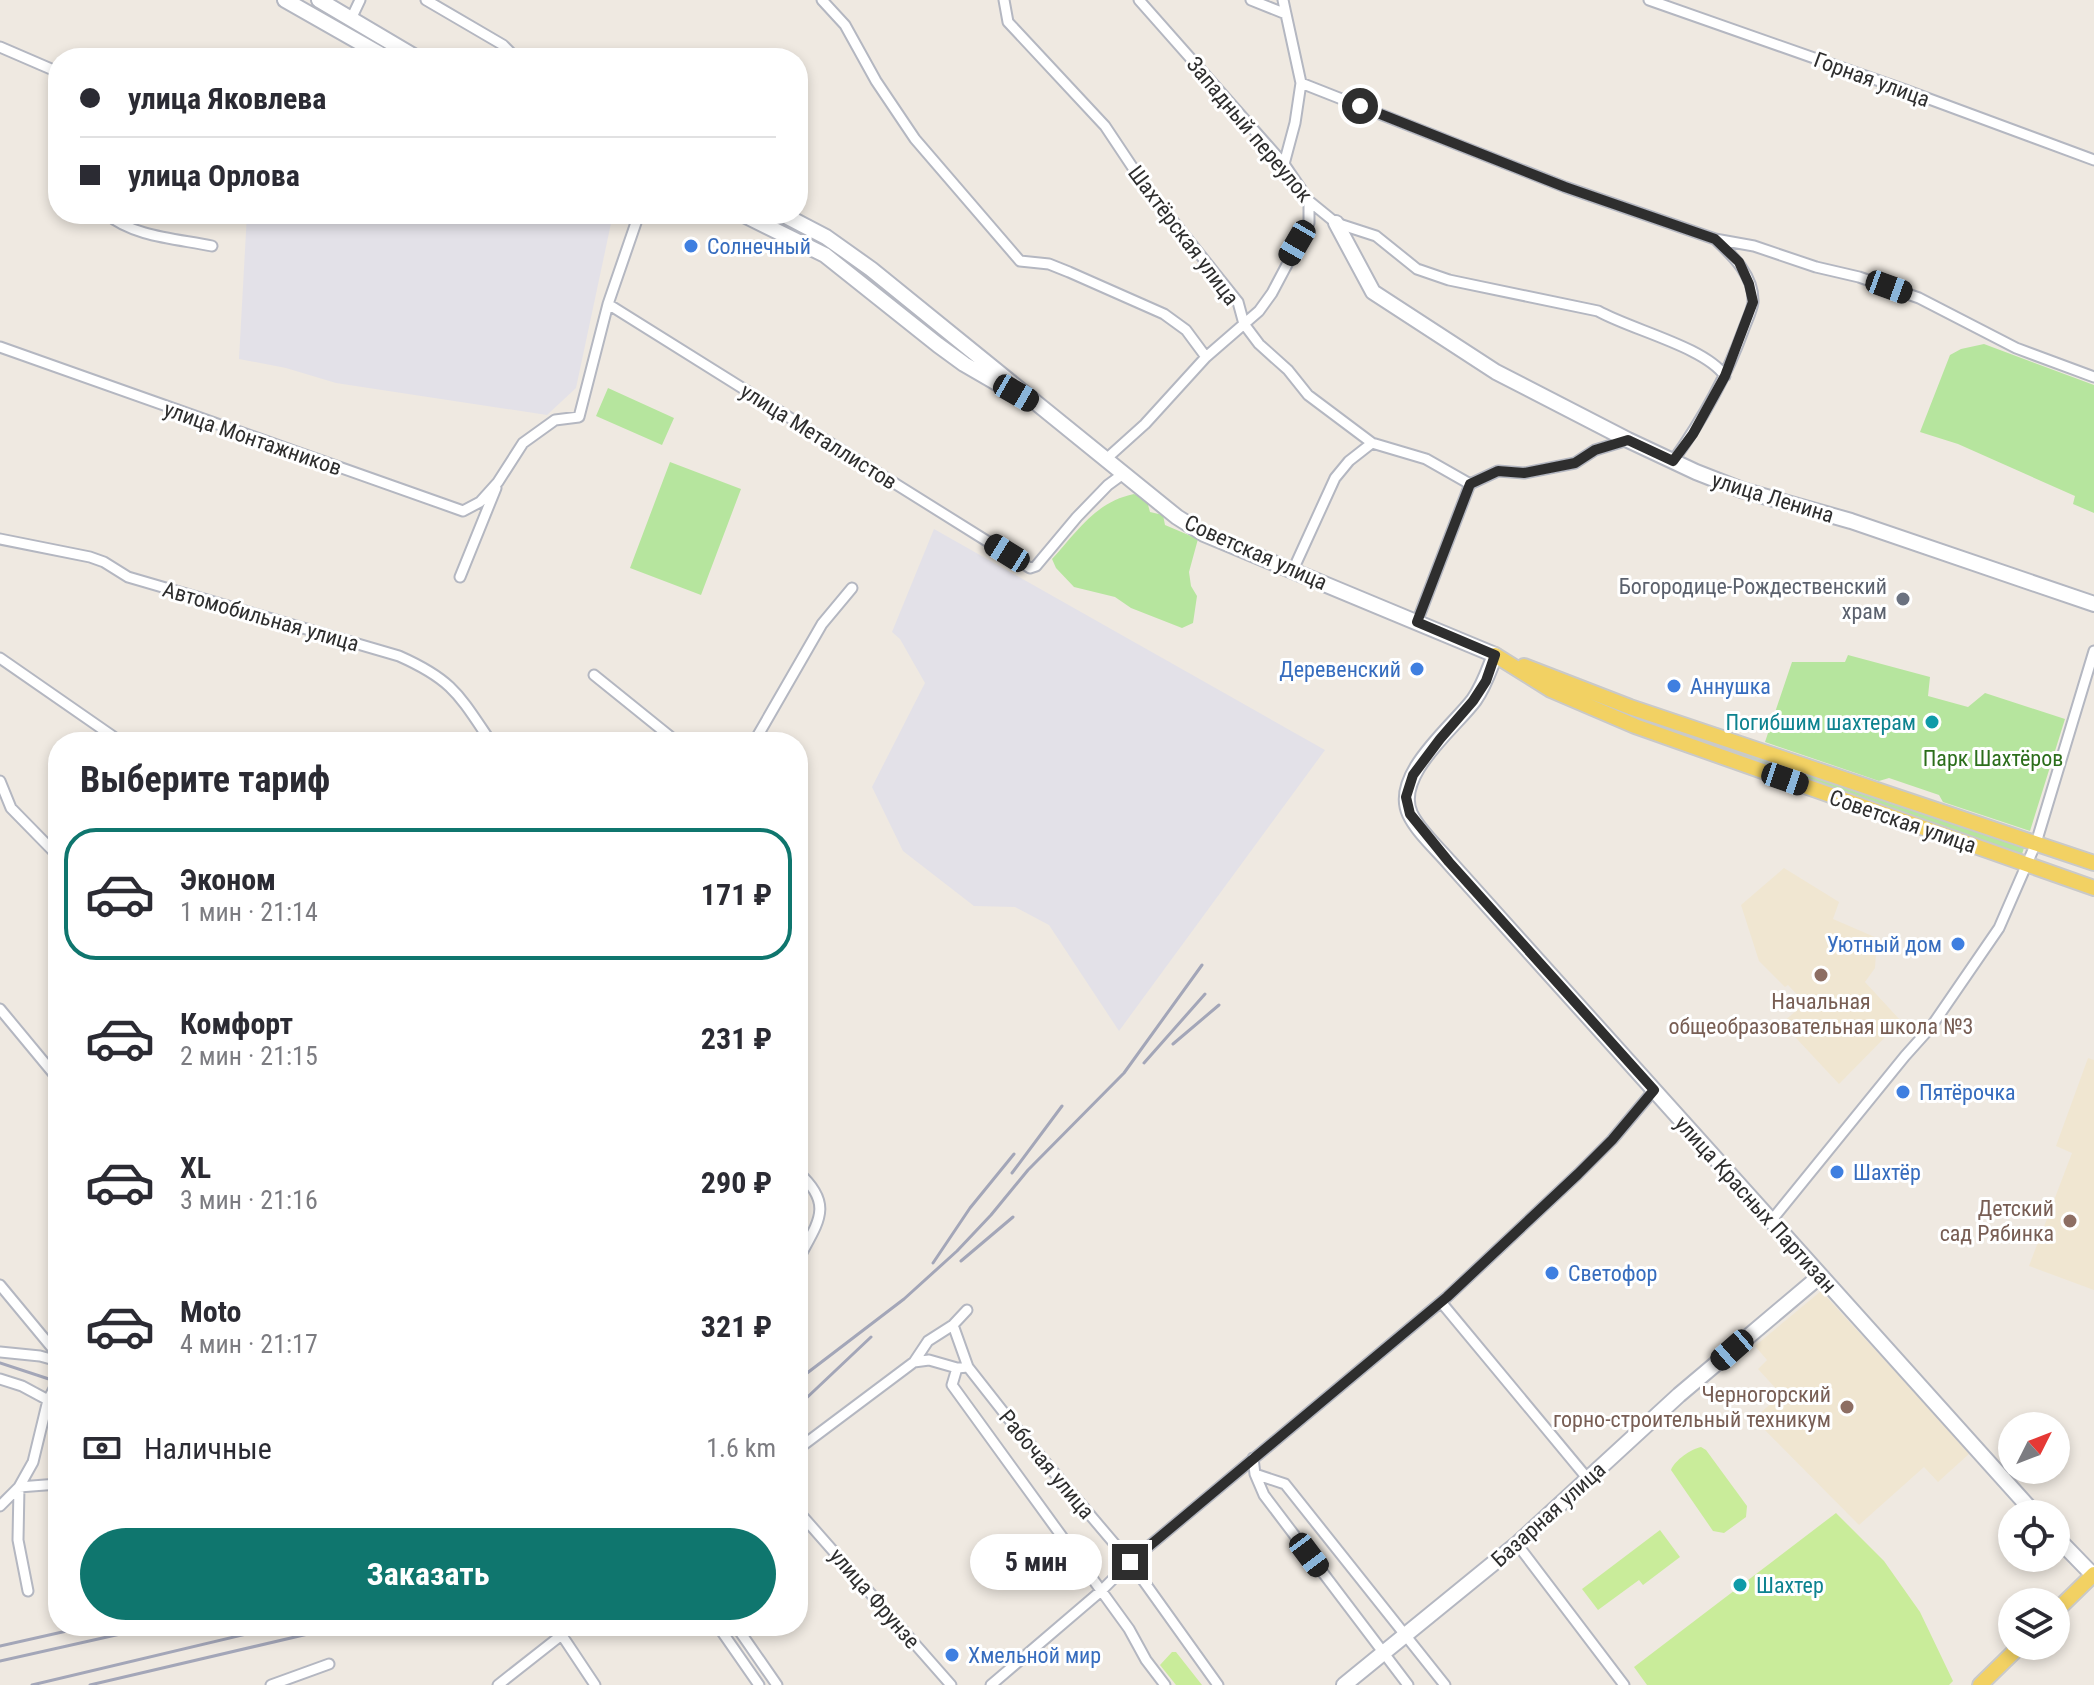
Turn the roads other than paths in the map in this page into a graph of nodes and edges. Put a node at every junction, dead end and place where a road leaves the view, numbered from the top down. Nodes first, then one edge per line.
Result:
1 (285, 0) edge
2 (319, 0) edge
3 (360, 0) edge
4 (426, 0) edge
5 (822, 0) edge
6 (1004, 0) edge
7 (1139, 0) edge
8 (1251, 0) edge
9 (1283, 0) edge
10 (1649, 0) edge
11 (1286, 14) junction
12 (351, 19) junction
13 (0, 47) edge
14 (369, 48) edge
15 (400, 48) edge
16 (506, 48) edge
17 (48, 68) edge
18 (1301, 83) junction
19 (2094, 160) edge
20 (1284, 164) junction
21 (1309, 201) junction
22 (1336, 223) junction
23 (120, 224) edge
24 (636, 224) edge
25 (762, 224) edge
26 (801, 224) edge
27 (1715, 239) junction
28 (212, 246) dead end
29 (608, 304) junction
30 (1244, 324) junction
31 (0, 347) edge
32 (1206, 357) junction
33 (1725, 376) junction
34 (2094, 377) edge
35 (1042, 408) junction
36 (1628, 440) junction
37 (1372, 443) junction
38 (1105, 460) junction
39 (1673, 461) junction
40 (1123, 474) junction
41 (498, 482) junction
42 (1470, 484) junction
43 (0, 539) edge
44 (1293, 570) junction
45 (460, 577) dead end
46 (852, 588) dead end
47 (2094, 604) edge
48 (1417, 622) junction
49 (2094, 651) edge
50 (1495, 655) junction
51 (0, 658) edge
52 (594, 675) dead end
53 (107, 732) edge
54 (484, 732) edge
55 (665, 732) edge
56 (760, 732) edge
57 (0, 781) edge
58 (2036, 843) junction
59 (48, 846) edge
60 (2094, 863) edge
61 (2028, 865) junction
62 (2094, 888) edge
63 (0, 1009) edge
64 (48, 1067) edge
65 (1654, 1090) junction
66 (808, 1181) edge
67 (1771, 1221) junction
68 (808, 1241) edge
69 (1820, 1276) junction
70 (0, 1285) edge
71 (1441, 1302) junction
72 (967, 1310) dead end
73 (953, 1325) junction
74 (48, 1345) edge
75 (0, 1352) edge
76 (48, 1357) edge
77 (914, 1362) junction
78 (963, 1367) junction
79 (0, 1379) edge
80 (48, 1400) joint
81 (808, 1442) edge
82 (1253, 1458) junction
83 (1255, 1474) junction
84 (1588, 1479) junction
85 (48, 1485) edge
86 (19, 1487) junction
87 (2022, 1500) edge
88 (0, 1506) edge
89 (808, 1522) edge
90 (1517, 1544) junction
91 (2070, 1551) edge
92 (1130, 1562) junction
93 (2094, 1574) edge
94 (28, 1591) dead end
95 (1101, 1591) junction
96 (2070, 1597) edge
97 (1406, 1635) junction
98 (559, 1636) edge
99 (562, 1636) edge
100 (725, 1636) edge
101 (743, 1636) edge
102 (1383, 1653) junction
103 (2006, 1660) edge
104 (329, 1664) dead end
105 (271, 1685) edge
106 (498, 1685) edge
107 (595, 1685) edge
108 (759, 1685) edge
109 (777, 1685) edge
110 (951, 1685) edge
111 (991, 1685) edge
112 (1165, 1685) edge
113 (1218, 1685) edge
114 (1344, 1685) edge
115 (1408, 1685) edge
116 (1445, 1685) edge
117 (1624, 1685) edge
118 (1980, 1685) edge

1 - 14 main road
2 - 12 main road
3 - 12 street
4 - 16 street
5 - 32 street
6 - 30 street, Шахтёрская улица
7 - 20 street, Западный переулок
8 - 11 street
9 - 11 street
10 - 19 street, Горная улица
11 - 18 street
12 - 15 main road
13 - 17 street
18 - 20 street
18 - 27 street
20 - 21 street, Западный переулок
21 - 22 street, Западный переулок
21 - 30 street
22 - 33 street, Западный переулок
22 - 36 main road, улица Ленина
23 - 28 street
24 - 29 street
25 - 35 main road, Советская улица
26 - 35 main road, Советская улица
27 - 33 street
27 - 34 street
29 - 40 street, улица Металлистов
29 - 41 street
30 - 32 street
30 - 37 street, Шахтёрская улица
31 - 41 street, улица Монтажников
32 - 38 street
33 - 39 street
35 - 38 main road, Советская улица
36 - 39 main road, улица Ленина
36 - 42 street
37 - 42 street, Шахтёрская улица
37 - 44 street
38 - 40 main road, Советская улица
39 - 47 main road, улица Ленина
40 - 44 main road, Советская улица
41 - 45 street
42 - 48 street
43 - 54 street, Автомобильная улица
44 - 48 main road, Советская улица
46 - 56 street
48 - 50 main road, Советская улица
49 - 58 street
50 - 58 main road, Советская улица
50 - 61 main road, Советская улица
50 - 65 main road, улица Красных Партизан
51 - 53 street
52 - 55 street
57 - 59 street
58 - 60 main road, Советская улица
58 - 61 street
61 - 62 main road, Советская улица
61 - 67 street
63 - 64 street
65 - 67 main road, улица Красных Партизан
65 - 71 street
66 - 68 street
67 - 69 main road, улица Красных Партизан
69 - 84 main road, Базарная улица
69 - 87 main road, улица Красных Партизан
70 - 74 street
71 - 82 street
71 - 84 street
72 - 73 street
73 - 77 street
73 - 78 street
75 - 76 street
77 - 78 street
77 - 81 street
78 - 92 street, Рабочая улица
78 - 95 street, Рабочая улица
79 - 80 street
80 - 86 street
82 - 83 street
82 - 92 street
83 - 97 street
83 - 102 street
84 - 90 main road, Базарная улица
85 - 86 street
86 - 88 street
86 - 94 street
89 - 110 street, улица Фрунзе
90 - 97 main road, Базарная улица
90 - 117 street
91 - 93 main road
92 - 95 street
92 - 113 street, Рабочая улица
93 - 96 main road
95 - 111 street
95 - 112 street, Рабочая улица
97 - 102 main road, Базарная улица
97 - 116 street
98 - 106 street
99 - 107 street
100 - 108 street
101 - 109 street
102 - 114 main road, Базарная улица
102 - 115 street
103 - 118 main road
104 - 105 street

